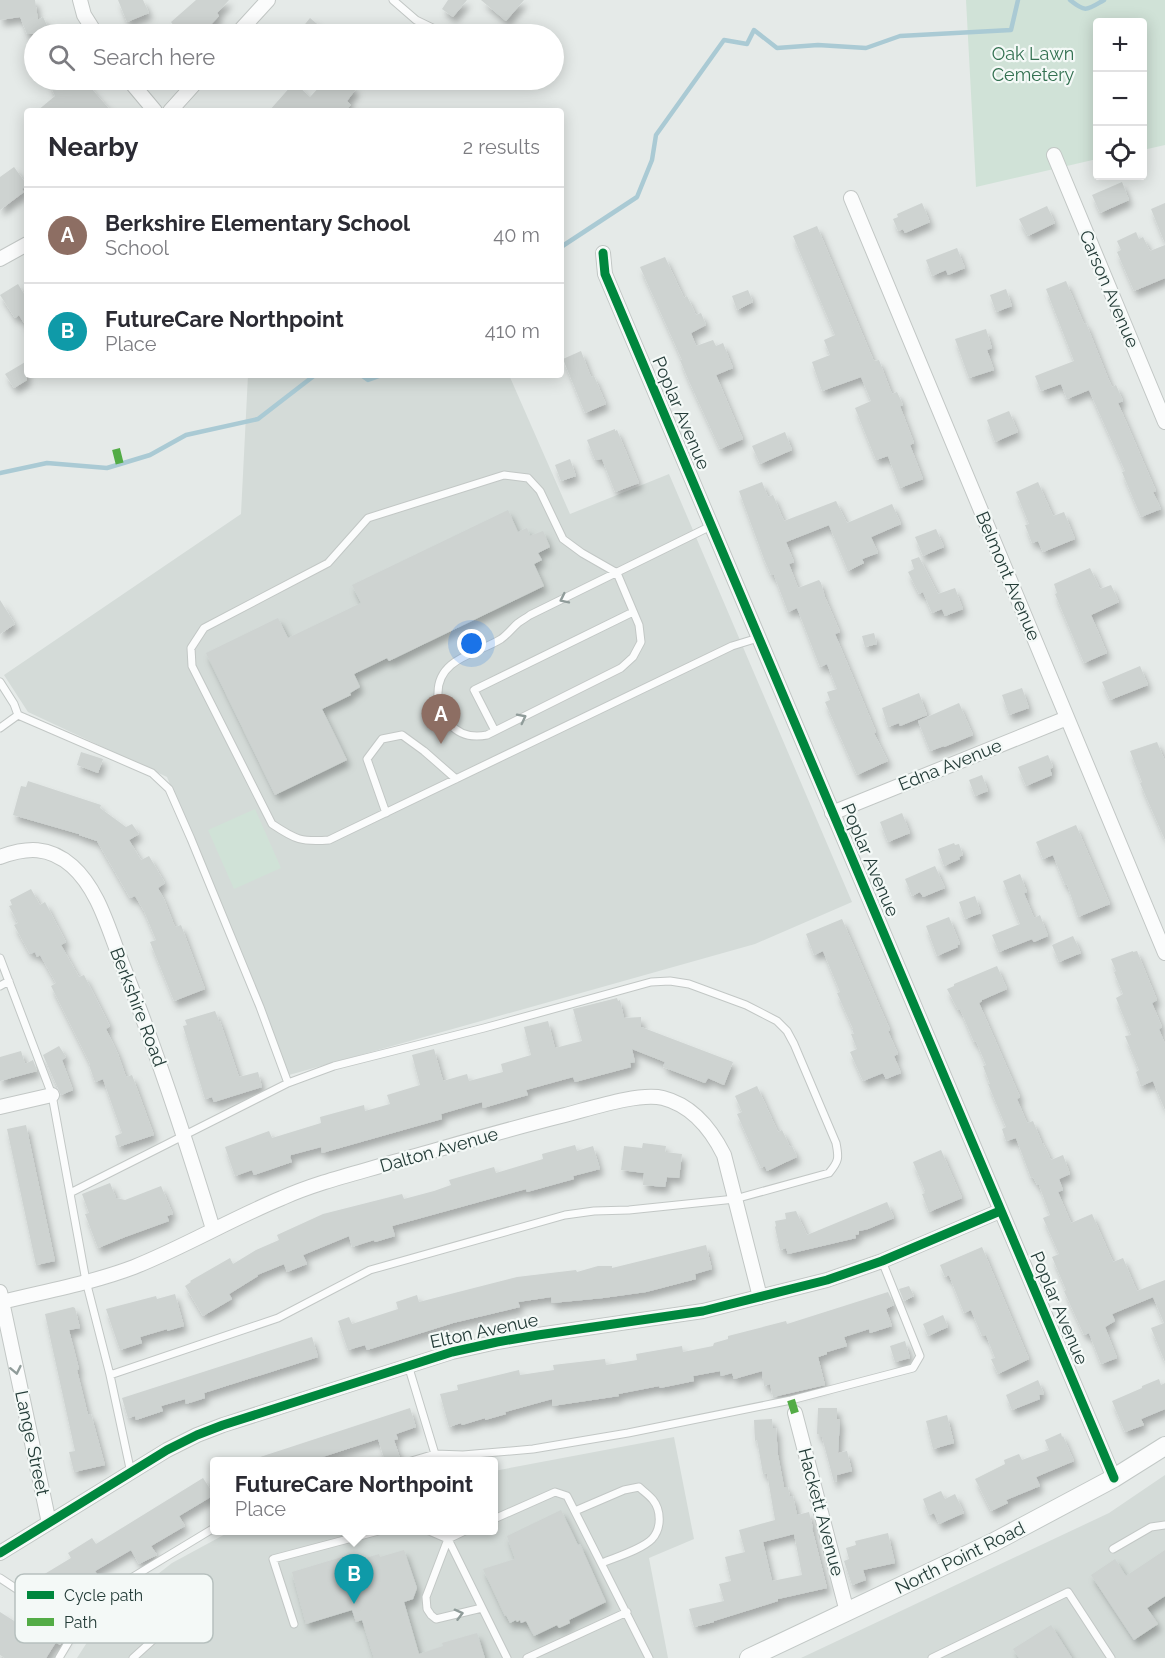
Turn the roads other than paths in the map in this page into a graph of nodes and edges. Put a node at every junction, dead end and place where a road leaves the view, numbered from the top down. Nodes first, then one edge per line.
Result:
1 (80, 0) edge
2 (268, 0) edge
3 (393, 0) edge
4 (90, 24) edge
5 (246, 24) edge
6 (424, 24) edge
7 (137, 90) edge
8 (189, 90) edge
9 (152, 108) edge
10 (173, 108) edge
11 (1053, 155) dead end
12 (851, 198) dead end
13 (24, 246) edge
14 (603, 253) dead end
15 (0, 259) edge
16 (1165, 422) edge
17 (711, 526) junction
18 (616, 573) junction
19 (633, 612) junction
20 (758, 638) junction
21 (0, 682) edge
22 (18, 715) junction
23 (1067, 718) junction
24 (0, 728) edge
25 (495, 731) junction
26 (456, 779) junction
27 (386, 813) junction
28 (832, 813) junction
29 (0, 856) edge
30 (1165, 953) edge
31 (0, 958) edge
32 (9, 981) junction
33 (0, 986) edge
34 (288, 1083) junction
35 (52, 1095) junction
36 (0, 1107) edge
37 (184, 1135) junction
38 (70, 1193) junction
39 (735, 1199) junction
40 (1000, 1211) junction
41 (213, 1229) junction
42 (882, 1261) junction
43 (86, 1281) junction
44 (1, 1297) edge
45 (760, 1297) junction
46 (408, 1365) junction
47 (110, 1375) junction
48 (795, 1413) dead end
49 (1165, 1446) edge
50 (435, 1454) junction
51 (423, 1457) edge
52 (130, 1473) junction
53 (1114, 1478) junction
54 (575, 1511) junction
55 (498, 1517) edge
56 (49, 1523) junction
57 (1165, 1525) edge
58 (210, 1530) edge
59 (363, 1535) edge
60 (439, 1535) edge
61 (456, 1535) edge
62 (448, 1539) junction
63 (1113, 1549) dead end
64 (0, 1553) edge
65 (602, 1563) junction
66 (138, 1574) edge
67 (0, 1578) edge
68 (15, 1588) edge
69 (482, 1608) junction
70 (627, 1612) junction
71 (847, 1612) junction
72 (294, 1624) dead end
73 (68, 1643) edge
74 (150, 1643) edge
75 (59, 1658) edge
76 (133, 1658) edge
77 (507, 1658) edge
78 (527, 1658) edge
79 (650, 1658) edge
80 (749, 1658) edge
81 (932, 1658) edge
82 (1111, 1658) edge

1 - 4 street
2 - 5 street
3 - 6 lane
7 - 9 street
8 - 10 street
11 - 16 street, Carson Avenue
12 - 23 street, Belmont Avenue
13 - 15 street
14 - 17 street, Poplar Avenue
17 - 18 lane
17 - 20 street, Poplar Avenue
18 - 19 lane
18 -> 25 lane
18 - 27 lane
25 -> 19 lane
19 - 25 lane
20 - 26 lane
20 - 28 street, Poplar Avenue
21 - 22 lane
22 - 24 lane
22 - 34 lane
23 - 28 street, Edna Avenue
23 - 30 street, Belmont Avenue
26 - 27 lane
26 - 27 lane
28 - 40 street, Poplar Avenue
29 - 37 street, Berkshire Road
31 - 32 lane
32 - 33 lane
32 - 35 lane
34 - 37 lane
34 - 39 lane
35 - 36 street
35 - 38 lane
37 - 38 lane
37 - 41 street, Berkshire Road
38 - 43 lane
39 - 41 street, Dalton Avenue
39 - 45 street, Dalton Avenue
39 - 47 lane
40 - 42 street, Elton Avenue
40 - 53 street, Poplar Avenue
41 - 43 street, Dalton Avenue
42 - 45 street, Elton Avenue
42 - 50 lane
43 - 44 street, Dalton Avenue
43 - 47 lane
44 -> 56 street, Lange Street
45 - 46 street, Elton Avenue
46 - 50 lane
46 - 52 street, Elton Avenue
47 - 52 lane
48 - 71 street, Hackett Avenue
49 - 53 street, North Point Road
50 - 51 lane
52 - 56 street, Elton Avenue
53 - 71 street, North Point Road
54 - 55 lane
54 - 65 lane
54 - 65 lane
56 - 64 street, Elton Avenue
57 - 63 lane
58 - 66 lane
59 - 72 lane
60 - 62 lane
61 - 62 lane
62 - 69 lane
62 -> 69 lane
65 - 70 lane
67 - 68 lane
69 - 77 lane
70 - 78 lane
70 - 79 lane
71 - 80 street, North Point Road
73 - 75 lane
74 - 76 lane
81 - 82 lane

